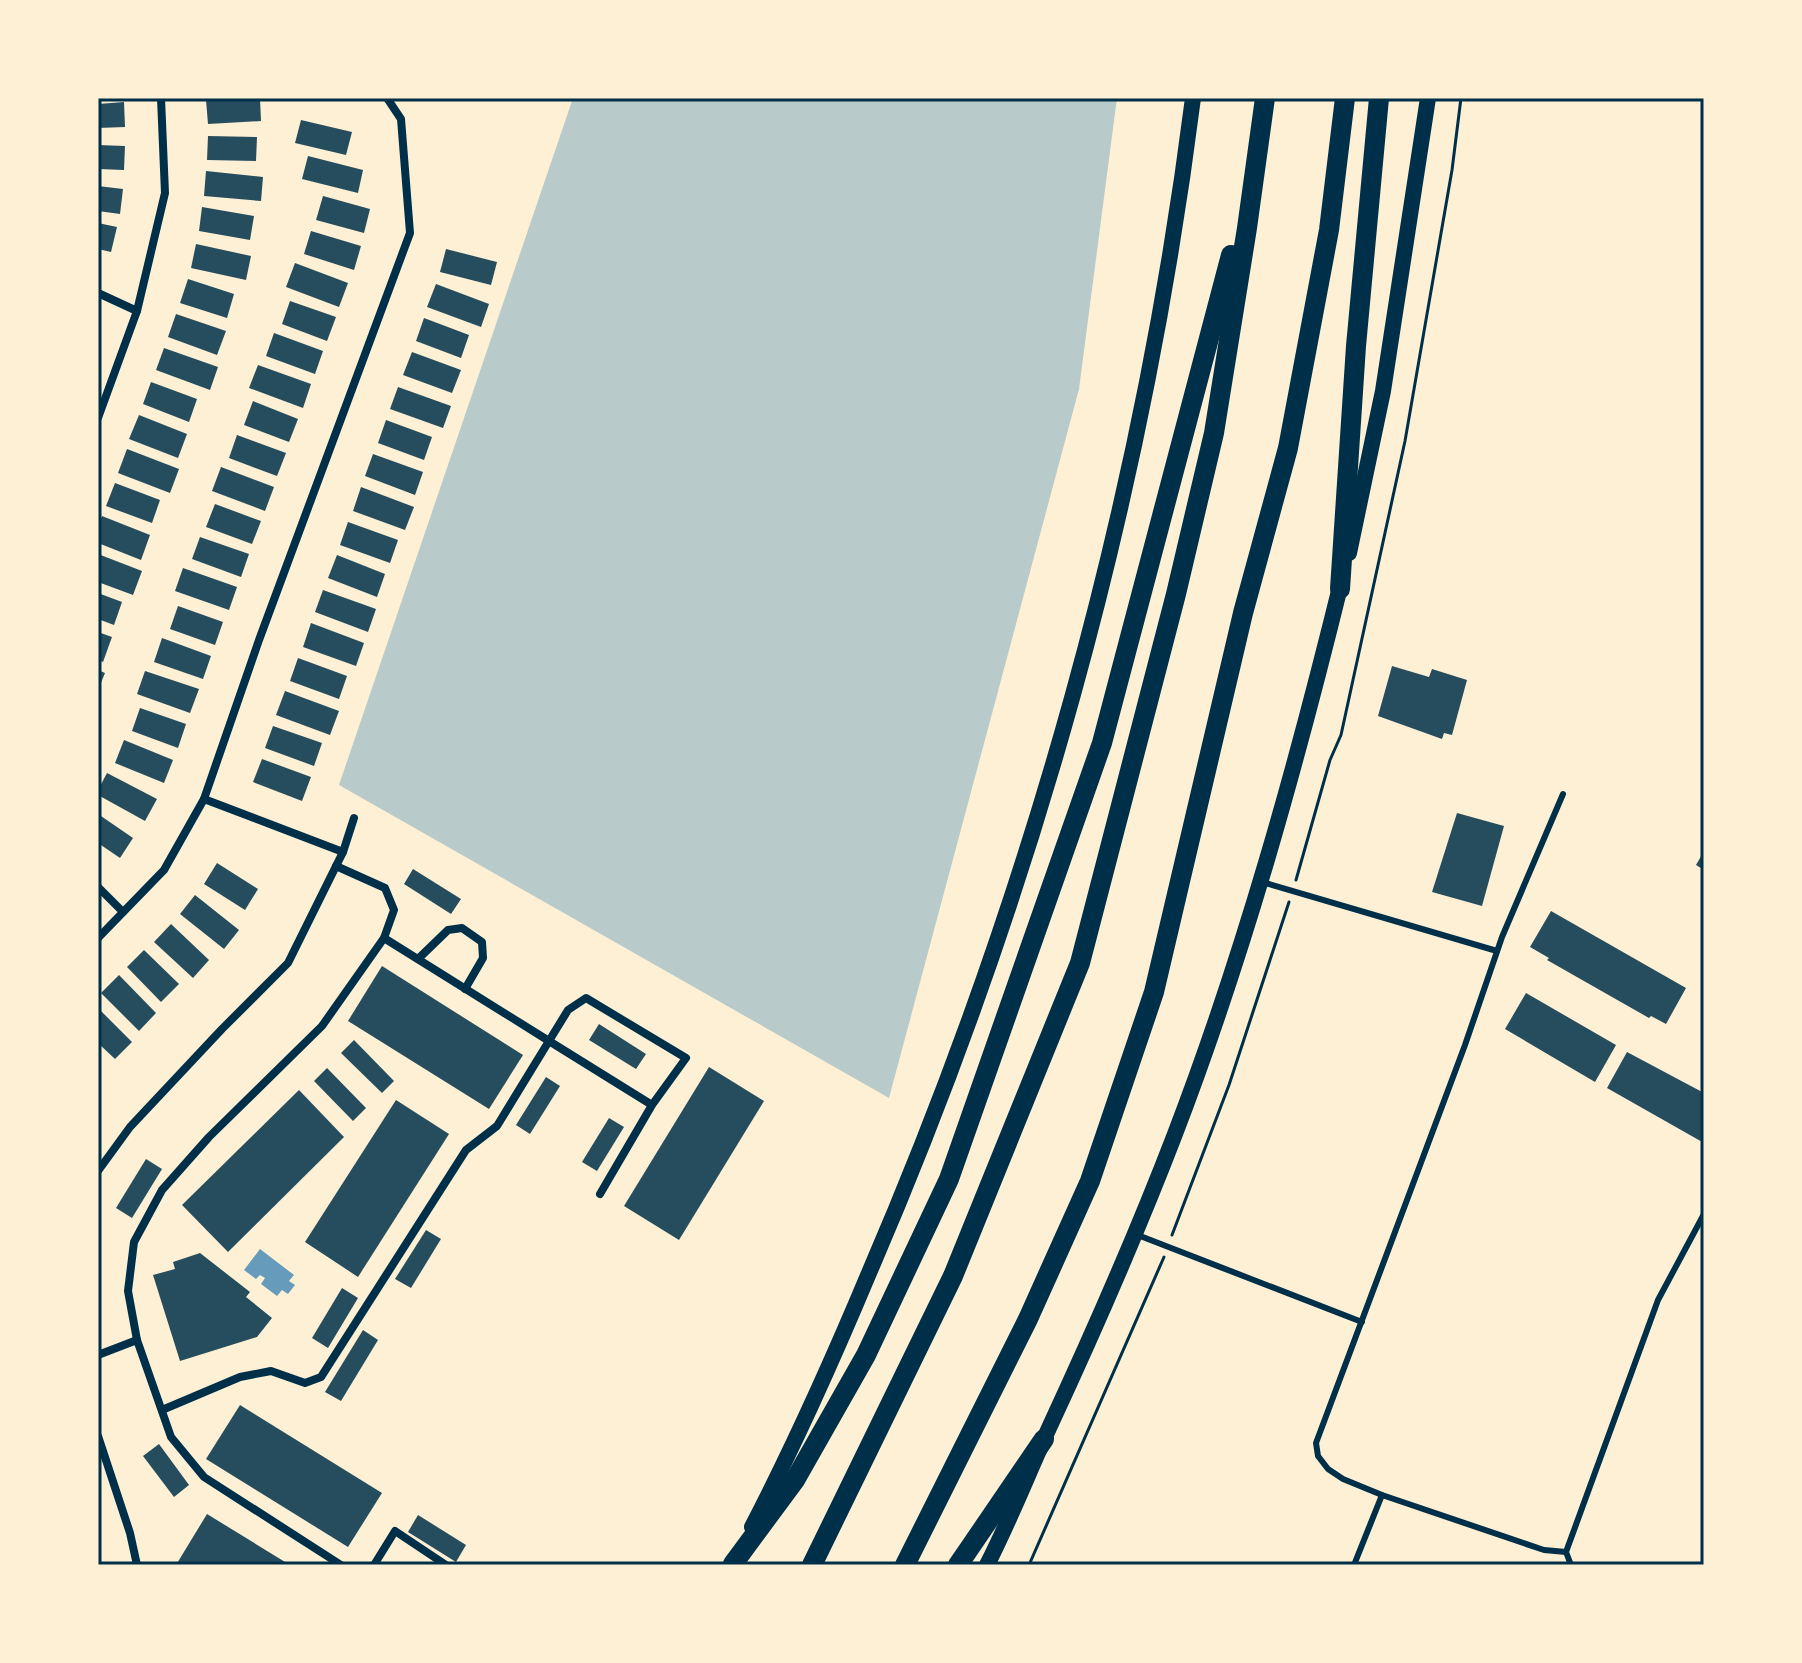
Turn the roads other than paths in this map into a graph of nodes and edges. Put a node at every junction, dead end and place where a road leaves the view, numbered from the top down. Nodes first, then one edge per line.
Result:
1 (161, 98) edge
2 (387, 98) edge
3 (1193, 98) edge
4 (1265, 98) edge
5 (1345, 98) edge
6 (1379, 98) edge
7 (1428, 98) edge
8 (1259, 147) junction
9 (98, 293) edge
10 (137, 311) junction
11 (98, 418) edge
12 (1340, 589) junction
13 (1563, 794) dead end
14 (204, 799) junction
15 (354, 818) dead end
16 (343, 852) junction
17 (336, 866) junction
18 (1259, 881) junction
19 (98, 887) edge
20 (123, 912) junction
21 (98, 938) edge
22 (384, 938) junction
23 (1497, 951) junction
24 (418, 959) junction
25 (465, 989) junction
26 (549, 1041) junction
27 (652, 1105) junction
28 (98, 1171) edge
29 (600, 1194) dead end
30 (1704, 1214) edge
31 (1135, 1234) junction
32 (1362, 1322) junction
33 (137, 1340) junction
34 (98, 1355) edge
35 (162, 1410) junction
36 (98, 1436) edge
37 (1044, 1439) junction
38 (1382, 1495) junction
39 (1566, 1552) junction
40 (732, 1564) edge
41 (137, 1565) edge
42 (341, 1565) edge
43 (374, 1565) edge
44 (446, 1565) edge
45 (812, 1565) edge
46 (905, 1565) edge
47 (958, 1565) edge
48 (987, 1565) edge
49 (1354, 1565) edge
50 (1571, 1565) edge

1 - 10 street
2 - 14 street
3 - 40 main road
4 - 8 highway
5 - 46 highway
6 - 12 highway
7 - 12 main road
8 - 40 highway
8 - 45 highway
9 - 10 street
10 - 11 street
12 - 18 main road
13 - 23 lane
14 - 16 street
14 - 20 street
15 - 16 street
16 - 17 street
17 - 22 street
17 - 28 street
18 - 23 lane
18 - 31 main road
19 - 20 street
20 - 21 street
22 - 24 street
22 - 33 street
23 - 32 lane
24 - 25 street
24 - 25 street
25 - 26 street
26 - 27 street
26 - 27 street
26 - 35 street
27 - 29 street
30 - 39 lane
31 - 32 lane
31 - 37 main road
32 - 38 lane
33 - 34 street
33 - 35 street
35 - 42 street
36 - 41 street
37 - 47 highway
37 - 48 main road
38 - 39 lane
38 - 49 lane
39 - 50 lane
43 - 44 street

